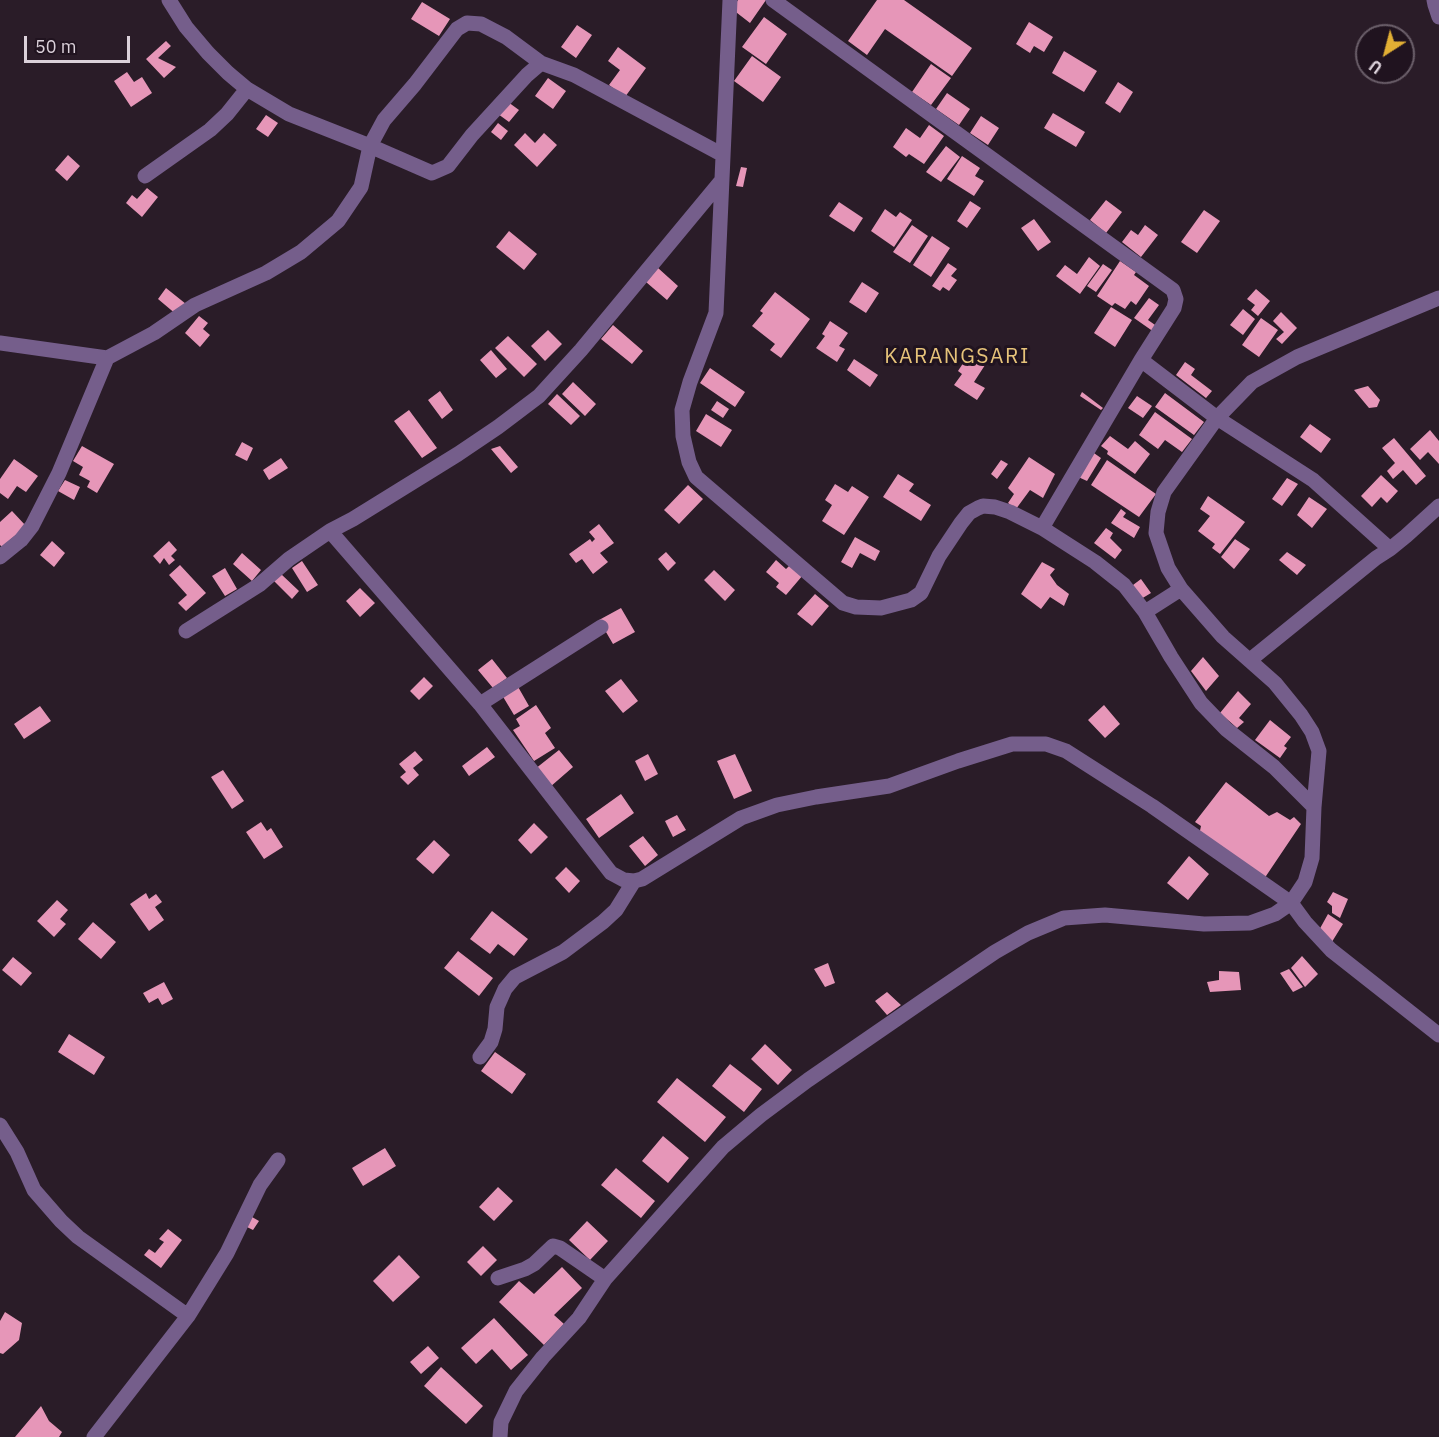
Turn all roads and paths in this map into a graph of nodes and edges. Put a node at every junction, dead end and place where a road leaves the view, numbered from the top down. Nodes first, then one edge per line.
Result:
1 (169, 0) edge
2 (730, 0) edge
3 (773, 0) edge
4 (1434, 0) edge
5 (1439, 17) edge
6 (542, 63) junction
7 (247, 89) junction
8 (370, 146) junction
9 (723, 156) junction
10 (145, 176) dead end
11 (722, 180) junction
12 (1439, 298) edge
13 (0, 343) edge
14 (107, 358) junction
15 (1141, 360) junction
16 (1217, 418) junction
17 (1439, 506) edge
18 (1042, 528) junction
19 (330, 531) junction
20 (1390, 549) junction
21 (0, 557) edge
22 (1181, 589) junction
23 (1145, 612) junction
24 (601, 627) dead end
25 (186, 631) dead end
26 (1254, 657) junction
27 (480, 704) junction
28 (1314, 807) junction
29 (634, 881) junction
30 (1291, 903) junction
31 (1439, 1035) edge
32 (480, 1057) dead end
33 (0, 1125) edge
34 (278, 1160) dead end
35 (498, 1278) dead end
36 (605, 1279) junction
37 (188, 1316) junction
38 (94, 1437) edge
39 (500, 1437) edge

1 - 7 street
2 - 9 street
3 - 15 street
4 - 5 street
6 - 8 street
6 - 8 street
6 - 9 street
7 - 8 street
7 - 10 street
8 - 14 street
9 - 11 street
11 - 18 street
11 - 19 street
12 - 16 street
13 - 14 street
14 - 21 street
15 - 16 street
15 - 18 street
16 - 20 street
16 - 22 street
17 - 20 street
18 - 23 street
19 - 25 street
19 - 27 street
20 - 26 street
22 - 23 street
22 - 26 street
23 - 28 street
24 - 27 street
26 - 28 street
27 - 29 street
28 - 30 street
29 - 30 street
29 - 32 street
30 - 31 street
30 - 36 street
33 - 37 street
34 - 37 street
35 - 36 street
36 - 39 street
37 - 38 street

